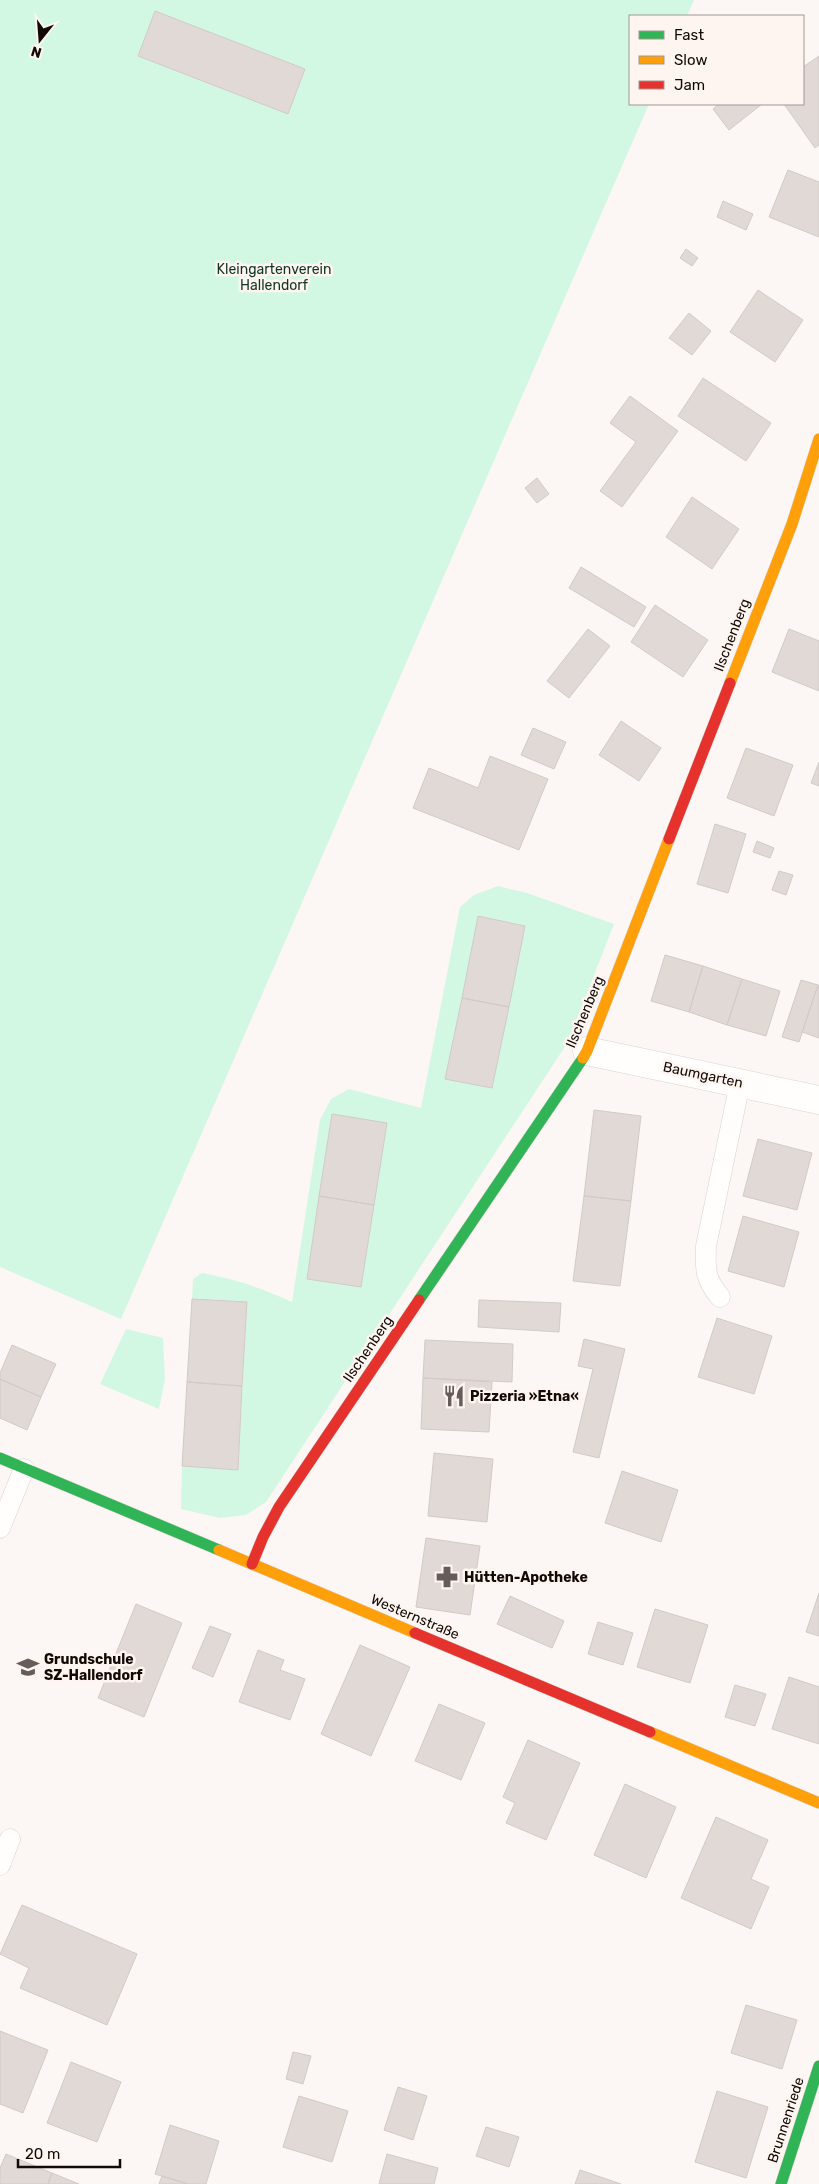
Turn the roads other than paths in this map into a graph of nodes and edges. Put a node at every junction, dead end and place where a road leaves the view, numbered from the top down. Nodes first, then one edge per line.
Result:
1 (819, 440) edge
2 (587, 1051) junction
3 (740, 1083) junction
4 (819, 1100) edge
5 (720, 1297) dead end
6 (0, 1458) edge
7 (24, 1469) junction
8 (0, 1528) edge
9 (252, 1564) junction
10 (819, 1803) edge
11 (10, 1839) dead end
12 (0, 1865) edge
13 (819, 2066) edge
14 (781, 2184) edge

1 - 2 street, Ilschenberg
2 - 3 street, Baumgarten
2 - 9 street, Ilschenberg
3 - 4 street, Baumgarten
3 - 5 lane
6 - 7 street, Westernstraße
7 - 8 lane
7 - 9 street, Westernstraße
9 - 10 street, Westernstraße
11 - 12 lane
13 - 14 street, Brunnenriede

